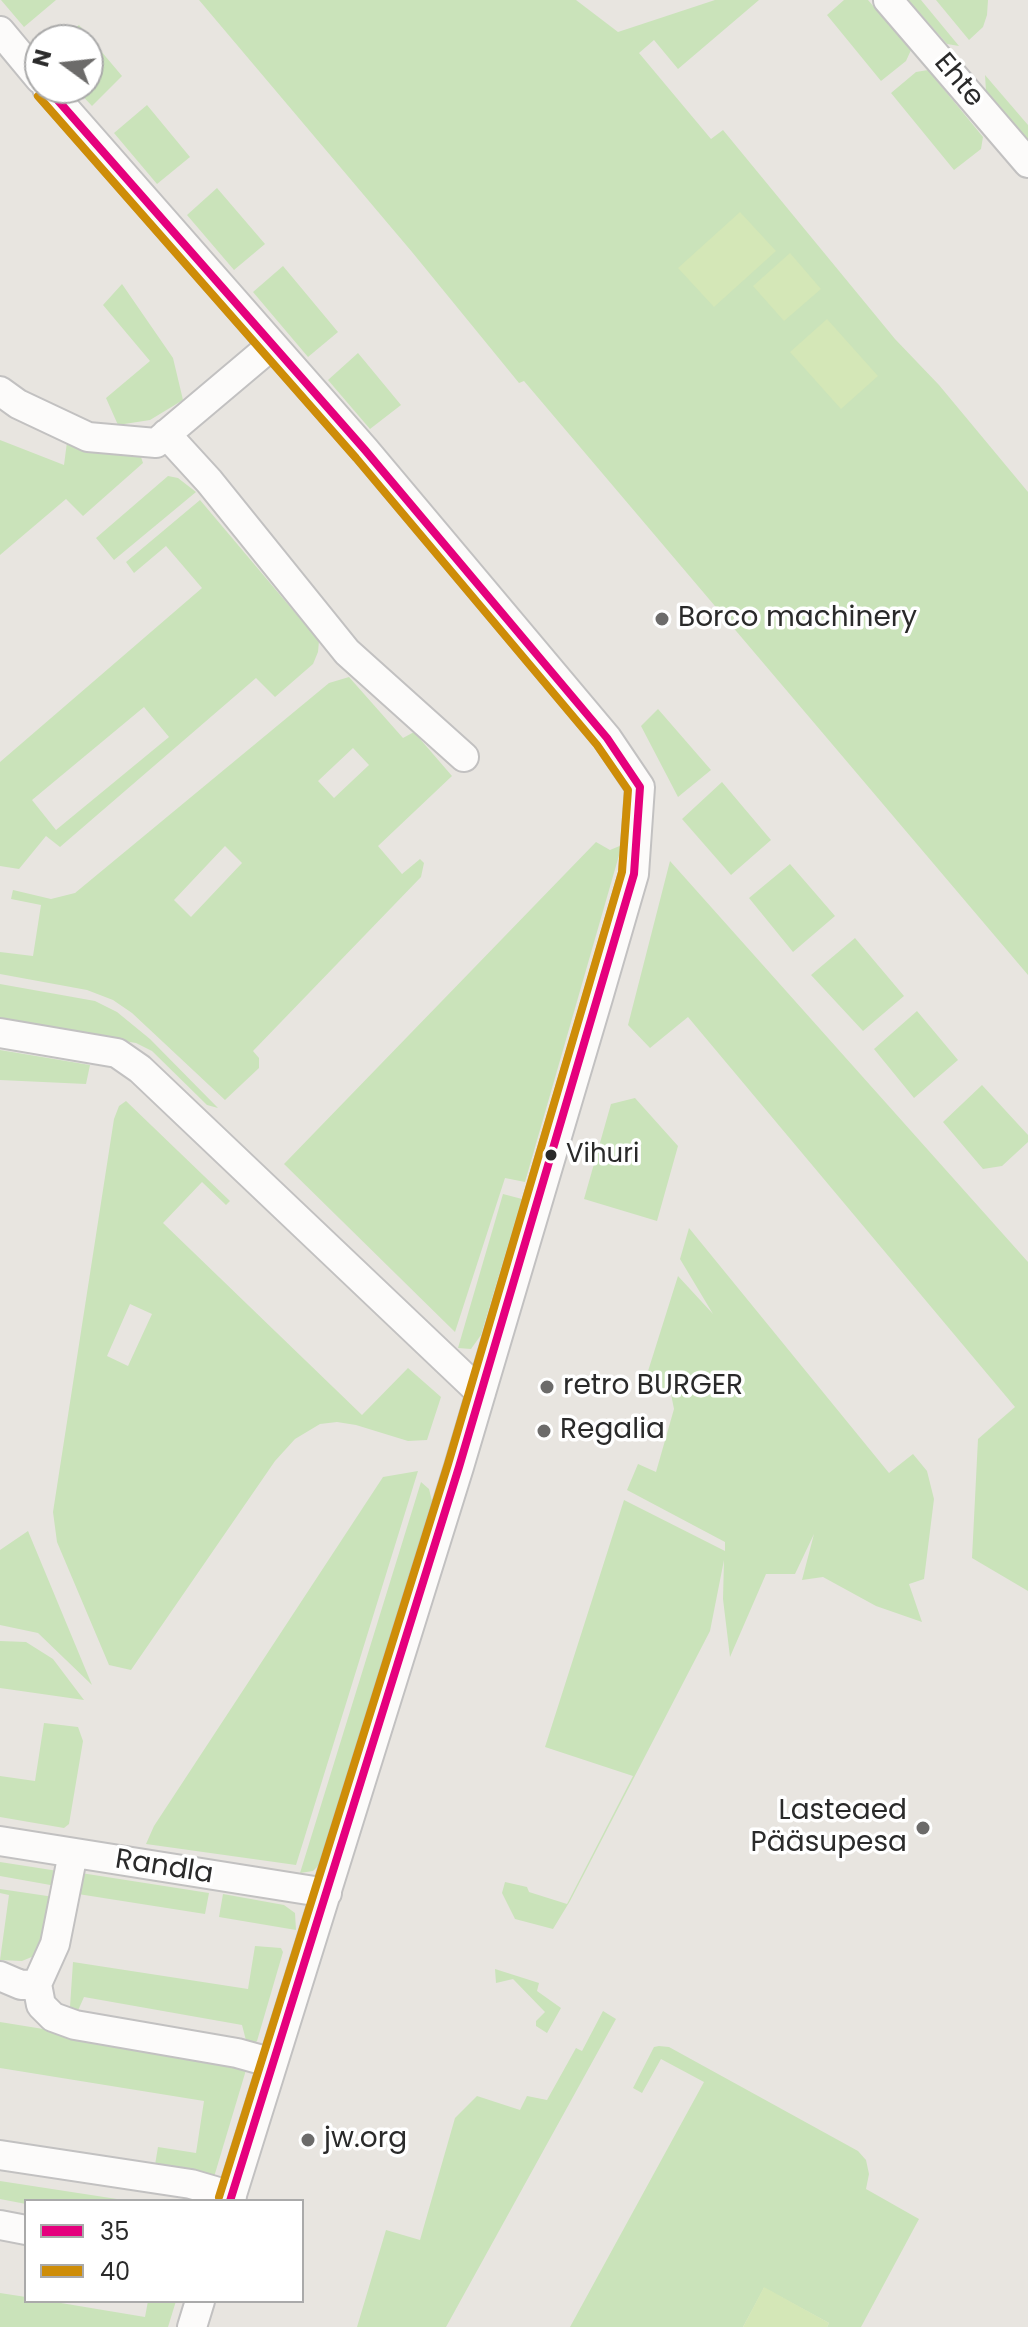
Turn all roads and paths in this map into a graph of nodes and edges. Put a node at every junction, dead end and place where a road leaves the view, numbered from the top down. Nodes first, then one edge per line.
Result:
1 (888, 0) edge
2 (1, 33) edge
3 (24, 60) edge
4 (61, 104) edge
5 (1028, 163) edge
6 (271, 346) junction
7 (0, 391) edge
8 (166, 434) junction
9 (464, 757) dead end
10 (0, 1033) edge
11 (481, 1393) junction
12 (0, 1841) edge
13 (73, 1853) junction
14 (327, 1893) junction
15 (15, 1984) edge
16 (273, 2063) junction
17 (0, 2155) edge
18 (231, 2198) edge
19 (0, 2225) edge
20 (24, 2230) edge
21 (199, 2303) edge
22 (192, 2327) edge

1 - 5 street, Ehte
2 - 3 street
4 - 6 street
6 - 8 street
6 - 11 street
7 - 8 street
8 - 9 street
10 - 11 street
11 - 14 street
12 - 13 street, Randla
13 - 14 street, Randla
13 - 15 street
14 - 16 street
15 - 16 street
16 - 18 street
17 - 18 street
19 - 20 street
21 - 22 street

